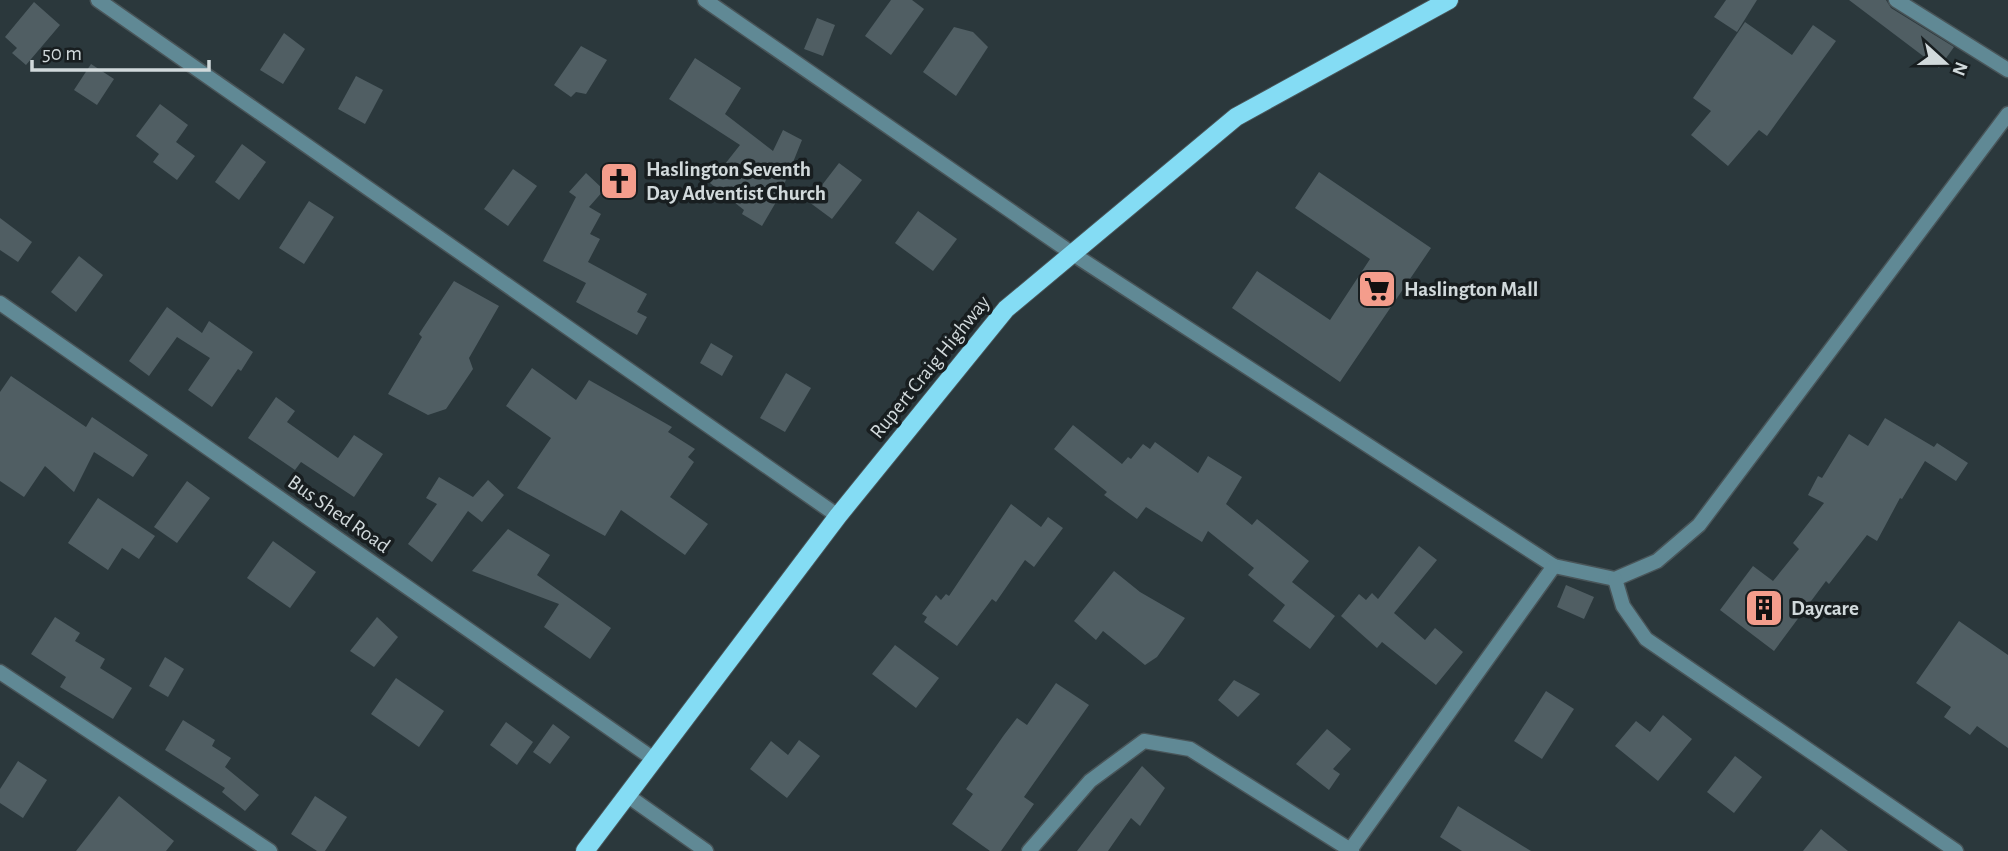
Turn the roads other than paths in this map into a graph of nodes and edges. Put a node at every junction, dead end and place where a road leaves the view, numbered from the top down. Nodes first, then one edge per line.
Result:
1 (98, 0) edge
2 (705, 0) edge
3 (1449, 0) edge
4 (1896, 0) edge
5 (2008, 70) edge
6 (2008, 114) edge
7 (1073, 254) junction
8 (0, 303) edge
9 (838, 516) junction
10 (1554, 566) junction
11 (1615, 579) junction
12 (0, 672) edge
13 (655, 760) junction
14 (628, 796) junction
15 (1351, 850) edge
16 (270, 851) edge
17 (585, 851) edge
18 (706, 851) edge
19 (1028, 851) edge
20 (1956, 851) edge

1 - 9 street
2 - 7 street
3 - 7 main road, Rupert Craig Highway
4 - 5 street
6 - 11 street
7 - 9 main road, Rupert Craig Highway
7 - 10 street
8 - 13 street, Bus Shed Road
9 - 13 main road, Rupert Craig Highway
10 - 11 street
10 - 15 street
11 - 20 street
12 - 16 street
13 - 14 main road, Rupert Craig Highway
14 - 17 main road, Rupert Craig Highway
14 - 18 street
15 - 19 street

